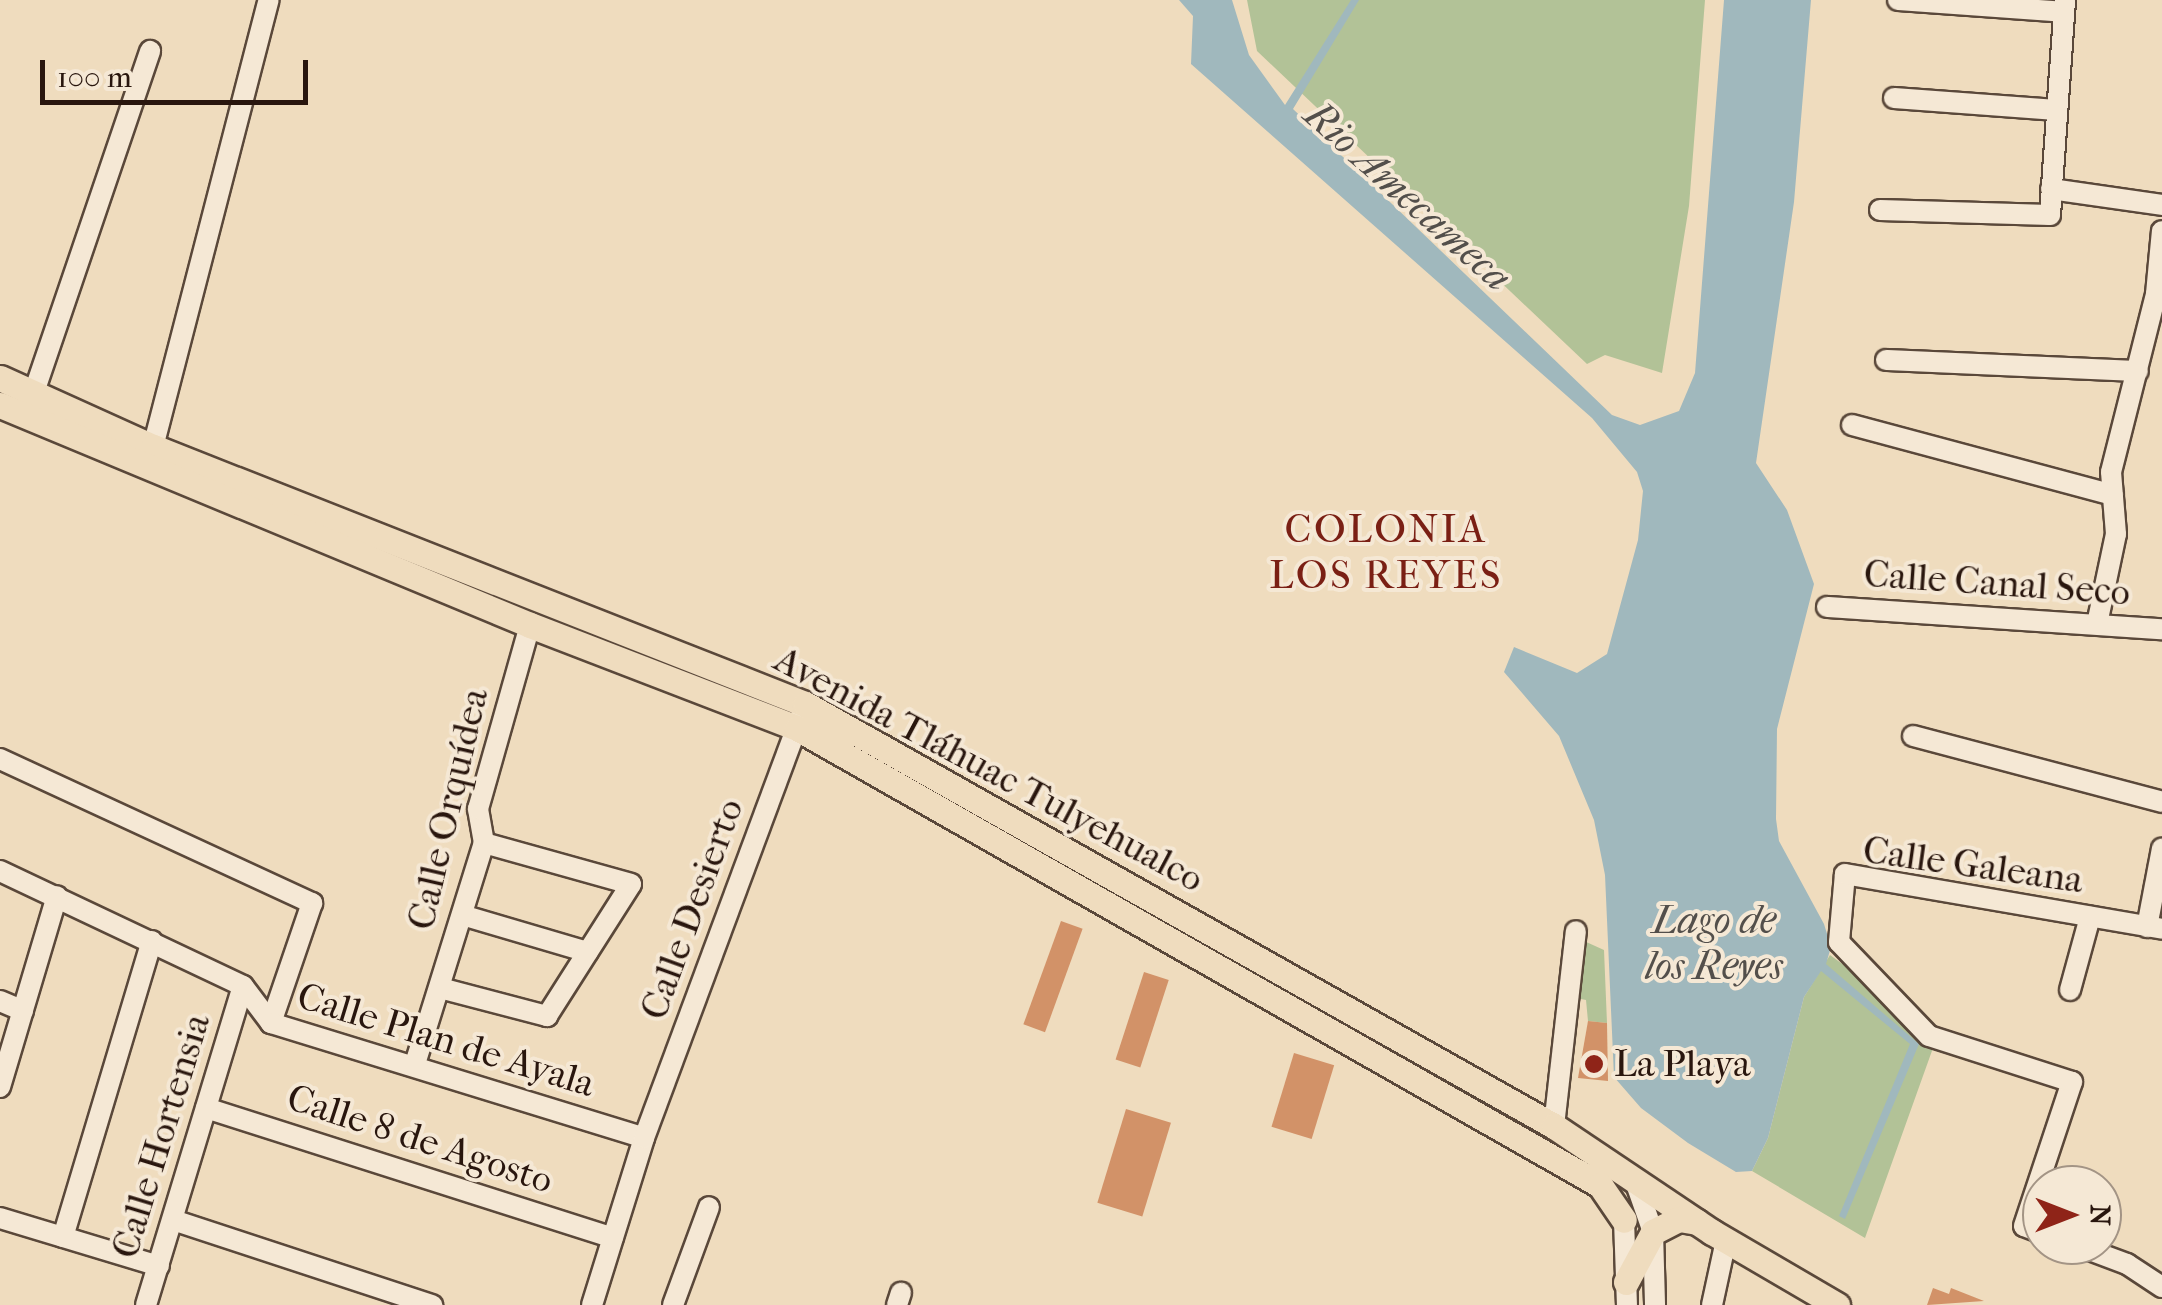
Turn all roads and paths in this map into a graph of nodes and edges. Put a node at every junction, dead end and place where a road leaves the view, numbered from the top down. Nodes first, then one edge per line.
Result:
1 (269, 0) edge
2 (1898, 0) edge
3 (2065, 6) edge
4 (150, 51) dead end
5 (1894, 98) dead end
6 (2057, 110) junction
7 (2051, 190) junction
8 (2162, 205) edge
9 (1880, 210) dead end
10 (2162, 230) edge
11 (1886, 360) dead end
12 (2138, 371) junction
13 (0, 378) edge
14 (30, 404) junction
15 (0, 405) edge
16 (1852, 425) dead end
17 (153, 447) junction
18 (2113, 494) junction
19 (356, 541) junction
20 (1826, 606) dead end
21 (2097, 624) junction
22 (530, 625) junction
23 (2162, 629) edge
24 (627, 633) junction
25 (618, 658) junction
26 (726, 685) junction
27 (801, 716) junction
28 (1913, 736) dead end
29 (0, 760) edge
30 (928, 770) junction
31 (914, 794) junction
32 (2162, 802) edge
33 (1048, 839) junction
34 (484, 844) junction
35 (2162, 848) edge
36 (1038, 864) junction
37 (0, 871) edge
38 (57, 896) junction
39 (462, 914) junction
40 (2090, 917) junction
41 (2155, 928) edge
42 (1576, 931) dead end
43 (152, 941) junction
44 (588, 952) junction
45 (243, 986) junction
46 (440, 988) junction
47 (2070, 990) dead end
48 (0, 1001) edge
49 (23, 1011) junction
50 (271, 1023) junction
51 (415, 1064) junction
52 (0, 1087) edge
53 (206, 1108) junction
54 (1554, 1126) junction
55 (644, 1138) junction
56 (2044, 1165) edge
57 (1634, 1180) junction
58 (709, 1207) dead end
59 (0, 1218) edge
60 (173, 1220) junction
61 (1624, 1220) joint
62 (1697, 1222) junction
63 (1653, 1232) junction
64 (63, 1237) junction
65 (613, 1238) junction
66 (1726, 1240) junction
67 (2122, 1262) edge
68 (159, 1266) junction
69 (2162, 1287) edge
70 (1626, 1294) edge
71 (146, 1305) edge
72 (432, 1305) edge
73 (592, 1305) edge
74 (673, 1305) edge
75 (1655, 1305) edge
76 (1712, 1305) edge
77 (1838, 1305) edge

1 - 17 street
2 - 3 street
3 - 6 street
4 - 14 street
5 - 6 street
6 - 7 street
7 - 8 street
7 - 9 street
10 - 12 street
11 - 12 street
12 - 18 street
13 - 14 main road, Avenida Tláhuac Tulyehualco
14 - 15 main road, Avenida Tláhuac Tulyehualco
14 - 17 main road, Avenida Tláhuac Tulyehualco
14 - 19 main road, Avenida Tláhuac Tulyehualco
16 - 18 street
17 - 19 main road, Avenida Tláhuac Tulyehualco
18 - 21 street
19 - 22 main road, Avenida Tláhuac Tulyehualco
19 - 24 main road, Avenida Tláhuac Tulyehualco
20 - 21 street, Calle Canal Seco
21 - 23 street, Calle Canal Seco
22 - 25 main road, Avenida Tláhuac Tulyehualco
22 - 34 street, Calle Orquídea
24 - 25 main road
24 - 26 main road, Avenida Tláhuac Tulyehualco
25 - 26 main road, Avenida Tláhuac Tulyehualco
26 - 27 main road, Avenida Tláhuac Tulyehualco
27 - 30 main road, Avenida Tláhuac Tulyehualco
27 - 31 main road, Avenida Tláhuac Tulyehualco
27 - 55 street, Calle Desierto
28 - 32 street
29 - 50 street
30 - 31 main road
30 - 33 main road, Avenida Tláhuac Tulyehualco
31 - 36 main road, Avenida Tláhuac Tulyehualco
33 - 36 main road
33 - 54 main road, Avenida Tláhuac Tulyehualco
34 - 39 street, Calle Orquídea
34 - 44 street
35 - 41 street
36 - 61 main road, Avenida Tláhuac Tulyehualco
37 - 38 street
38 - 43 street
38 - 49 street
39 - 44 street
39 - 46 street, Calle Orquídea
40 - 41 street, Calle Galeana
40 - 47 street
40 - 56 street, Calle Galeana
42 - 54 street
43 - 45 street
43 - 64 street
44 - 46 street
45 - 50 street, Calle Plan de Ayala
45 - 53 street, Calle Hortensia
46 - 51 street, Calle Orquídea
48 - 49 street
49 - 52 street
50 - 51 street, Calle Plan de Ayala
51 - 55 street, Calle Plan de Ayala
53 - 60 street, Calle Hortensia
53 - 65 street, Calle 8 de Agosto
54 - 57 main road, Avenida Tláhuac Tulyehualco
55 - 65 street, Calle Desierto
57 - 62 main road, Avenida Tláhuac Tulyehualco
57 - 63 street
58 - 74 street
59 - 64 street
60 - 68 street, Calle Hortensia
60 - 72 street
61 - 70 street
62 - 63 main road
62 - 66 main road, Avenida Tláhuac Tulyehualco
63 - 70 main road
63 - 75 street
64 - 68 street
65 - 73 street, Calle Desierto
66 - 76 street
66 - 77 main road, Avenida Tláhuac Tulyehualco
67 - 69 street
68 - 71 street, Calle Hortensia

